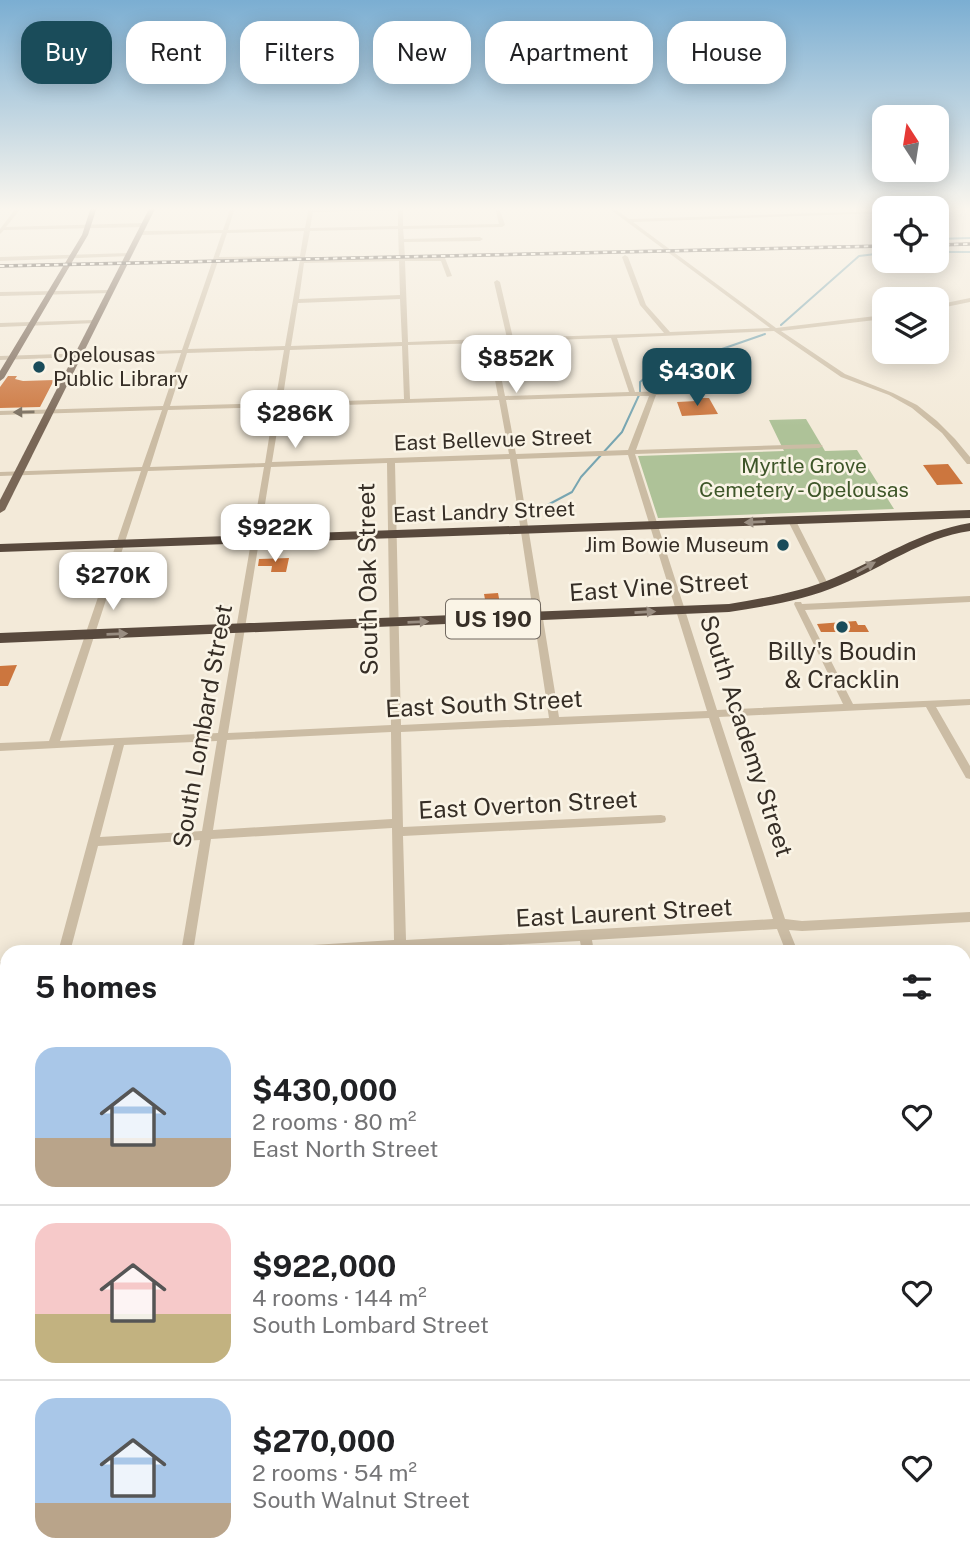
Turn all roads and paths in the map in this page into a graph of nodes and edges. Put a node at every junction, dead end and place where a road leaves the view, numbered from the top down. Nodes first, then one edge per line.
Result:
1 (58, 280) edge
2 (116, 280) edge
3 (209, 280) edge
4 (300, 280) edge
5 (402, 280) edge
6 (634, 280) edge
7 (708, 280) edge
8 (497, 282) dead end
9 (110, 291) junction
10 (50, 293) junction
11 (0, 294) edge
12 (402, 297) junction
13 (970, 300) edge
14 (297, 301) junction
15 (949, 304) edge
16 (872, 318) edge
17 (94, 322) junction
18 (32, 324) junction
19 (0, 325) edge
20 (776, 330) junction
21 (668, 334) junction
22 (614, 337) junction
23 (510, 340) junction
24 (491, 341) junction
25 (406, 344) junction
26 (289, 348) junction
27 (186, 351) junction
28 (77, 355) junction
29 (12, 357) junction
30 (0, 358) edge
31 (0, 378) edge
32 (736, 391) dead end
33 (637, 394) junction
34 (653, 394) junction
35 (502, 398) junction
36 (407, 401) junction
37 (279, 405) junction
38 (166, 408) junction
39 (48, 412) junction
40 (0, 413) edge
41 (819, 446) dead end
42 (631, 453) junction
43 (513, 457) junction
44 (391, 461) junction
45 (970, 462) edge
46 (269, 466) junction
47 (146, 470) junction
48 (0, 474) edge
49 (18, 474) junction
50 (0, 510) edge
51 (970, 514) edge
52 (889, 518) junction
53 (792, 521) junction
54 (654, 526) junction
55 (970, 527) edge
56 (524, 530) junction
57 (390, 535) junction
58 (257, 540) junction
59 (913, 541) junction
60 (120, 544) junction
61 (0, 548) edge
62 (825, 586) junction
63 (970, 600) edge
64 (796, 601) junction
65 (681, 611) junction
66 (537, 617) junction
67 (393, 622) junction
68 (242, 629) junction
69 (90, 635) junction
70 (0, 638) edge
71 (970, 702) edge
72 (929, 704) junction
73 (850, 708) junction
74 (713, 714) junction
75 (555, 722) junction
76 (395, 729) junction
77 (224, 737) junction
78 (120, 742) junction
79 (53, 745) junction
80 (0, 747) edge
81 (970, 775) edge
82 (661, 819) dead end
83 (397, 827) junction
84 (206, 835) junction
85 (93, 842) junction
86 (970, 917) edge
87 (782, 924) junction
88 (585, 937) junction
89 (66, 945) edge
90 (188, 945) edge
91 (400, 945) edge
92 (462, 945) edge
93 (586, 945) edge
94 (790, 945) edge

1 - 10 main road
2 - 9 main road
3 - 27 street
4 - 14 street, South Lombard Street
5 - 12 street
6 - 21 street
7 - 20 street
8 - 23 street
9 - 10 street
9 - 17 main road
10 - 11 street
10 - 18 main road
12 - 14 street
12 - 25 street
13 - 15 street
14 - 26 street, South Lombard Street
16 - 20 street
17 - 18 street
17 - 28 main road
18 - 19 street
18 - 29 main road
20 - 21 street
20 - 45 street
21 - 22 street
22 - 23 street
22 - 33 street
23 - 24 street
24 - 25 street
24 - 35 street
25 - 26 street
25 - 36 street
26 - 27 street
26 - 37 street, South Lombard Street
27 - 28 street
27 - 38 street
28 - 29 street
28 - 39 main road
29 - 30 street
29 - 31 main road
32 - 34 street
33 - 34 street
33 - 35 street
34 - 42 street
35 - 36 street
35 - 43 street
36 - 37 street
37 - 38 street
37 - 46 street, South Lombard Street
38 - 39 street
38 - 47 street
39 -> 40 street
39 - 49 main road
41 - 42 street, East Bellevue Street
42 - 43 street, East Bellevue Street
42 - 54 street, South Academy Street
43 - 44 street, East Bellevue Street
43 - 56 street
44 - 46 street, East Bellevue Street
44 - 57 street, South Oak Street
46 - 47 street, East Bellevue Street
46 - 58 street, South Lombard Street
47 - 49 street, East Bellevue Street
47 - 60 street
48 - 49 street, East Bellevue Street
49 - 50 main road
51 - 52 highway, East Landry Street
52 - 53 highway, East Landry Street
52 - 59 highway
53 -> 54 highway, East Landry Street
53 - 62 street
54 - 56 highway, East Landry Street
54 - 65 street, South Academy Street
55 - 59 highway, East Vine Street / US 190
56 - 57 highway, East Landry Street
56 - 66 street
57 - 58 highway, East Landry Street
57 - 67 street, South Oak Street
58 - 60 highway, East Landry Street
58 - 68 street, South Lombard Street
62 -> 59 highway, East Vine Street / US 190
60 - 61 highway, East Landry Street
60 - 69 street
62 - 64 highway, East Vine Street / US 190
63 - 64 street
64 - 65 highway, East Vine Street / US 190
64 - 73 street
66 -> 65 highway, East Vine Street / US 190
65 - 74 street, South Academy Street
67 -> 66 highway, East Vine Street / US 190
66 - 75 street
67 - 68 highway, East Vine Street / US 190
67 - 76 street, South Oak Street
69 -> 68 highway, East Vine Street / US 190
68 - 77 street, South Lombard Street
69 - 70 highway, East Vine Street / US 190
69 - 79 street
71 - 72 street, East South Street
72 - 73 street, East South Street
72 - 81 street
73 - 74 street, East South Street
74 - 75 street, East South Street
74 - 87 street, South Academy Street
75 - 76 street, East South Street
76 - 77 street, East South Street
76 - 83 street, South Oak Street
77 - 78 street, East South Street
77 - 84 street, South Lombard Street
78 - 79 street, East South Street
78 - 85 street
79 - 80 street, East South Street
82 - 83 street, East Overton Street
83 - 84 street, East Overton Street
83 - 91 street, South Oak Street
84 - 85 street, East Overton Street
84 - 90 street, South Lombard Street
85 - 89 street
86 - 87 street, East Laurent Street
87 - 88 street, East Laurent Street
87 - 94 street, South Academy Street
88 - 92 street, East Laurent Street
88 - 93 street

